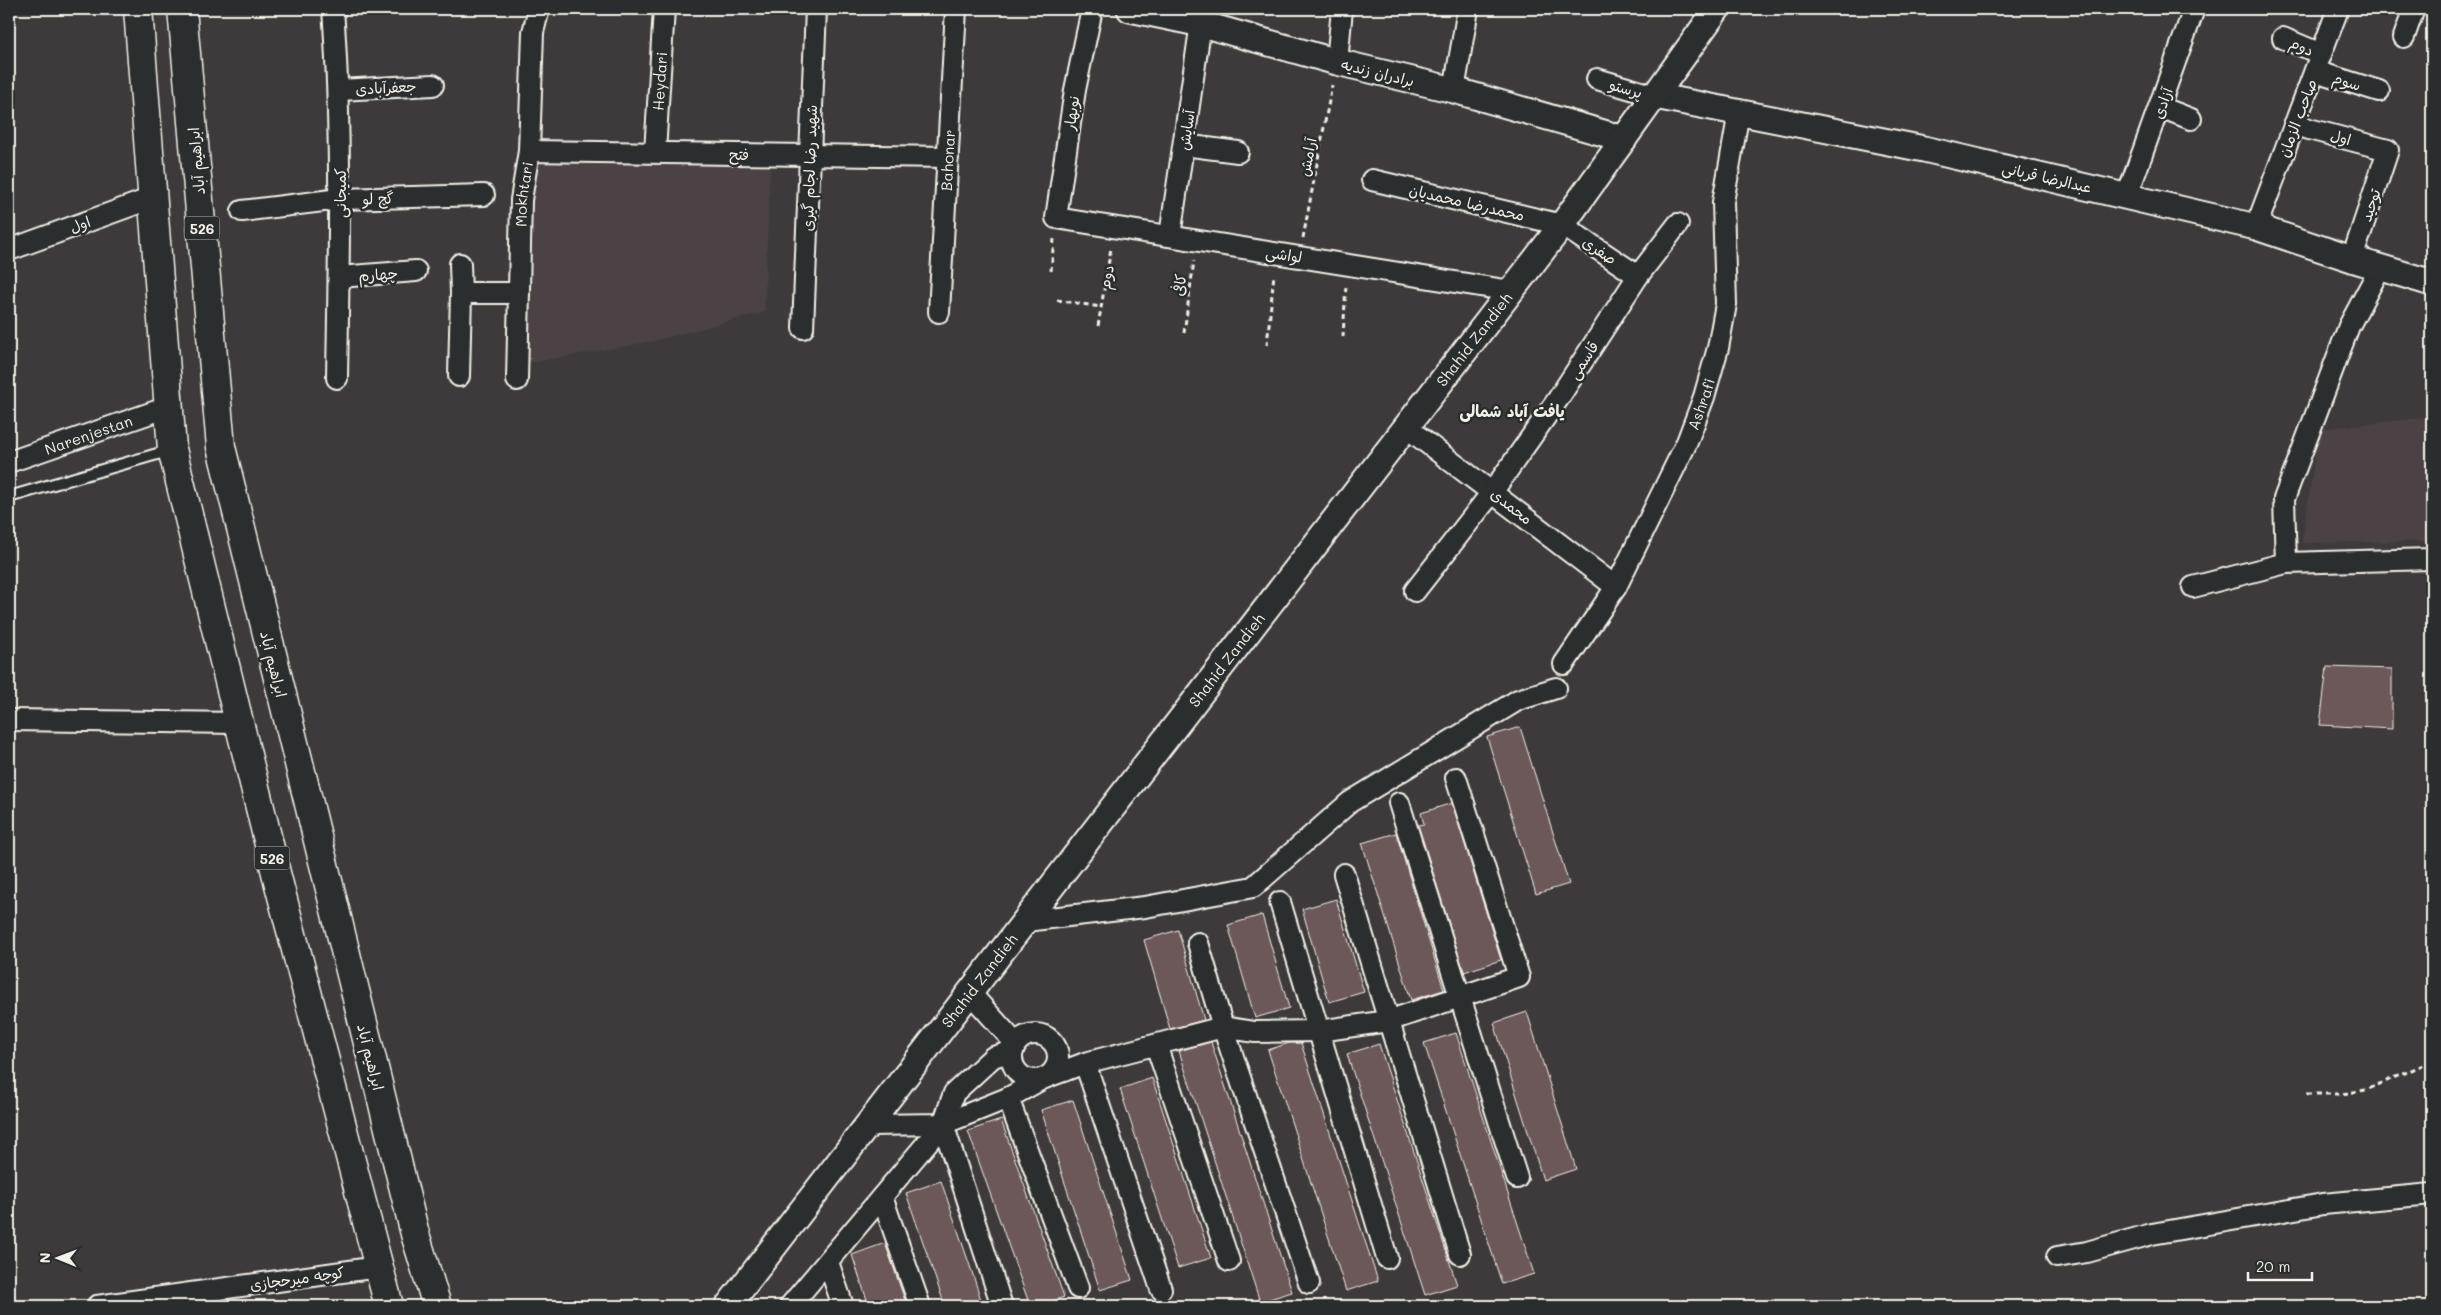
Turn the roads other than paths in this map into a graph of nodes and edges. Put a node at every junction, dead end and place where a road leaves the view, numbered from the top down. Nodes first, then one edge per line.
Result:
1 (138, 9) edge
2 (182, 9) edge
3 (333, 9) edge
4 (539, 9) edge
5 (664, 9) edge
6 (816, 9) edge
7 (956, 9) edge
8 (1092, 9) edge
9 (1130, 9) edge
10 (1342, 9) edge
11 (1468, 9) edge
12 (1717, 9) edge
13 (2194, 9) edge
14 (2338, 9) edge
15 (2414, 9) edge
16 (1202, 16) edge
17 (2283, 38) dead end
18 (2404, 38) dead end
19 (1337, 62) junction
20 (2318, 62) junction
21 (1597, 79) dead end
22 (433, 85) dead end
23 (339, 90) junction
24 (1454, 90) junction
25 (2379, 91) dead end
26 (1655, 96) junction
27 (2160, 107) junction
28 (1739, 112) junction
29 (2191, 119) dead end
30 (2294, 125) junction
31 (1624, 139) junction
32 (1184, 145) junction
33 (2388, 150) joint
34 (529, 151) junction
35 (655, 152) junction
36 (1238, 152) dead end
37 (810, 155) junction
38 (948, 157) junction
39 (1372, 180) dead end
40 (484, 195) dead end
41 (2127, 196) junction
42 (152, 198) junction
43 (340, 199) junction
44 (242, 211) dead end
45 (1056, 218) joint
46 (1678, 224) dead end
47 (1562, 225) junction
48 (2256, 227) junction
49 (1170, 236) junction
50 (9, 250) edge
51 (2352, 259) junction
52 (460, 264) dead end
53 (2380, 268) junction
54 (416, 271) dead end
55 (1638, 276) junction
56 (339, 277) junction
57 (2432, 283) edge
58 (1511, 291) junction
59 (461, 293) junction
60 (519, 293) junction
61 (940, 312) dead end
62 (803, 328) dead end
63 (459, 376) dead end
64 (337, 378) dead end
65 (517, 380) dead end
66 (168, 407) junction
67 (1406, 427) junction
68 (172, 449) junction
69 (9, 462) edge
70 (1493, 491) junction
71 (9, 497) edge
72 (2432, 559) edge
73 (2286, 563) junction
74 (1616, 587) junction
75 (2193, 587) dead end
76 (1415, 591) dead end
77 (1564, 664) dead end
78 (1556, 688) dead end
79 (9, 720) edge
80 (239, 723) junction
81 (1456, 778) dead end
82 (1399, 803) dead end
83 (1344, 874) dead end
84 (1280, 902) dead end
85 (1025, 921) junction
86 (1198, 943) dead end
87 (970, 992) junction
88 (1460, 998) junction
89 (1388, 1021) junction
90 (1223, 1027) junction
91 (1319, 1031) junction
92 (1156, 1045) junction
93 (1014, 1048) junction
94 (1085, 1063) junction
95 (1042, 1079) junction
96 (1008, 1098) junction
97 (943, 1124) junction
98 (868, 1125) junction
99 (1518, 1178) dead end
100 (2432, 1194) edge
101 (882, 1197) junction
102 (1460, 1254) dead end
103 (2057, 1257) dead end
104 (1387, 1258) dead end
105 (1229, 1261) dead end
106 (828, 1262) junction
107 (378, 1266) junction
108 (1309, 1282) dead end
109 (1078, 1288) dead end
110 (1161, 1289) dead end
111 (97, 1306) edge
112 (389, 1306) edge
113 (437, 1306) edge
114 (728, 1306) edge
115 (790, 1306) edge
116 (844, 1306) edge
117 (920, 1306) edge
118 (1002, 1306) edge

1 - 42 main road, 526
2 - 113 main road, ابراهیم آباد / 526
3 - 23 street, کمیجانی
4 - 34 street, Mokhtari
5 - 35 street, Heydari
6 - 37 street, شهید رضا لجام گیری
7 - 38 street, Bahonar
8 - 45 street, نوبهار
9 - 16 street, برادران زندیه
10 - 19 street
11 - 24 street
12 - 26 street, Shahid Zandieh
13 - 27 street, آزادی
14 - 20 street, صاحب الزمان
15 - 18 street
16 - 19 street, برادران زندیه
16 - 32 street, آسایش
17 - 20 street, دوم
19 - 24 street, برادران زندیه
20 - 25 street, سوم
20 - 30 street, صاحب الزمان
21 - 26 street, پرستو
22 - 23 street, جعفرآبادی
23 - 43 street, کمیجانی
24 - 31 street, برادران زندیه
26 - 28 street, عبدالرضا قربانی
26 - 31 street, Shahid Zandieh
27 - 29 street
27 - 41 street, آزادی
28 - 41 street, عبدالرضا قربانی
28 - 74 street, Ashrafi
30 - 33 street, اول
30 - 48 street, صاحب الزمان
31 - 47 street, Shahid Zandieh
32 - 36 street
32 - 49 street, آسایش
33 - 51 street, توحید
34 - 35 street, فتح
34 - 60 street, Mokhtari
35 - 37 street, فتح
37 - 38 street, فتح
37 - 62 street, شهید رضا لجام گیری
38 - 61 street, Bahonar
39 - 47 street, محمدرضا محمدیان
40 - 43 street, گچ لو
41 - 48 street, عبدالرضا قربانی
42 - 50 street, اول
42 - 66 main road, 526
43 - 44 street, گچ لو
43 - 56 street, کمیجانی
45 - 49 street, لواشی
46 - 55 street, قاسمی
47 - 55 street, صفری
47 - 58 street, Shahid Zandieh
48 - 51 street, عبدالرضا قربانی
49 - 58 street, لواشی
51 - 53 street, عبدالرضا قربانی
52 - 59 street
53 - 57 street, عبدالرضا قربانی
53 - 73 street
54 - 56 street, چهارم
55 - 70 street, قاسمی
56 - 64 street, کمیجانی
58 - 67 street, Shahid Zandieh
59 - 60 street
59 - 63 street
60 - 65 street, Mokhtari
66 - 68 main road, 526
66 - 69 street, Narenjestan
67 - 70 street, محمدی
67 - 85 street, Shahid Zandieh
68 - 71 lane
68 - 80 main road, 526
70 - 74 street, محمدی
70 - 76 street, قاسمی
72 - 73 street
73 - 75 street
74 - 77 street, Ashrafi
78 - 85 street
79 - 80 street
80 - 107 main road, 526
81 - 88 street
82 - 88 street
83 - 89 street
84 - 91 street
85 - 87 street, Shahid Zandieh
86 - 90 street
87 - 93 street
87 - 98 street, Shahid Zandieh
88 - 89 street
88 - 99 street
89 - 91 street
89 - 102 street
90 - 91 street
90 - 92 street
90 - 108 street
91 - 104 street
92 - 94 street
92 - 105 street
93 - 95 street
93 - 95 street
93 - 97 street
94 - 95 street
94 - 110 street
95 - 96 street
96 - 97 street
96 - 109 street
97 - 98 street
97 - 101 street
97 - 118 street
98 - 114 street, Shahid Zandieh
100 - 103 street
101 - 106 street
101 - 117 street
106 - 115 street
106 - 116 street
107 - 111 street, کوچه میرحجازی
107 - 112 main road, 526

